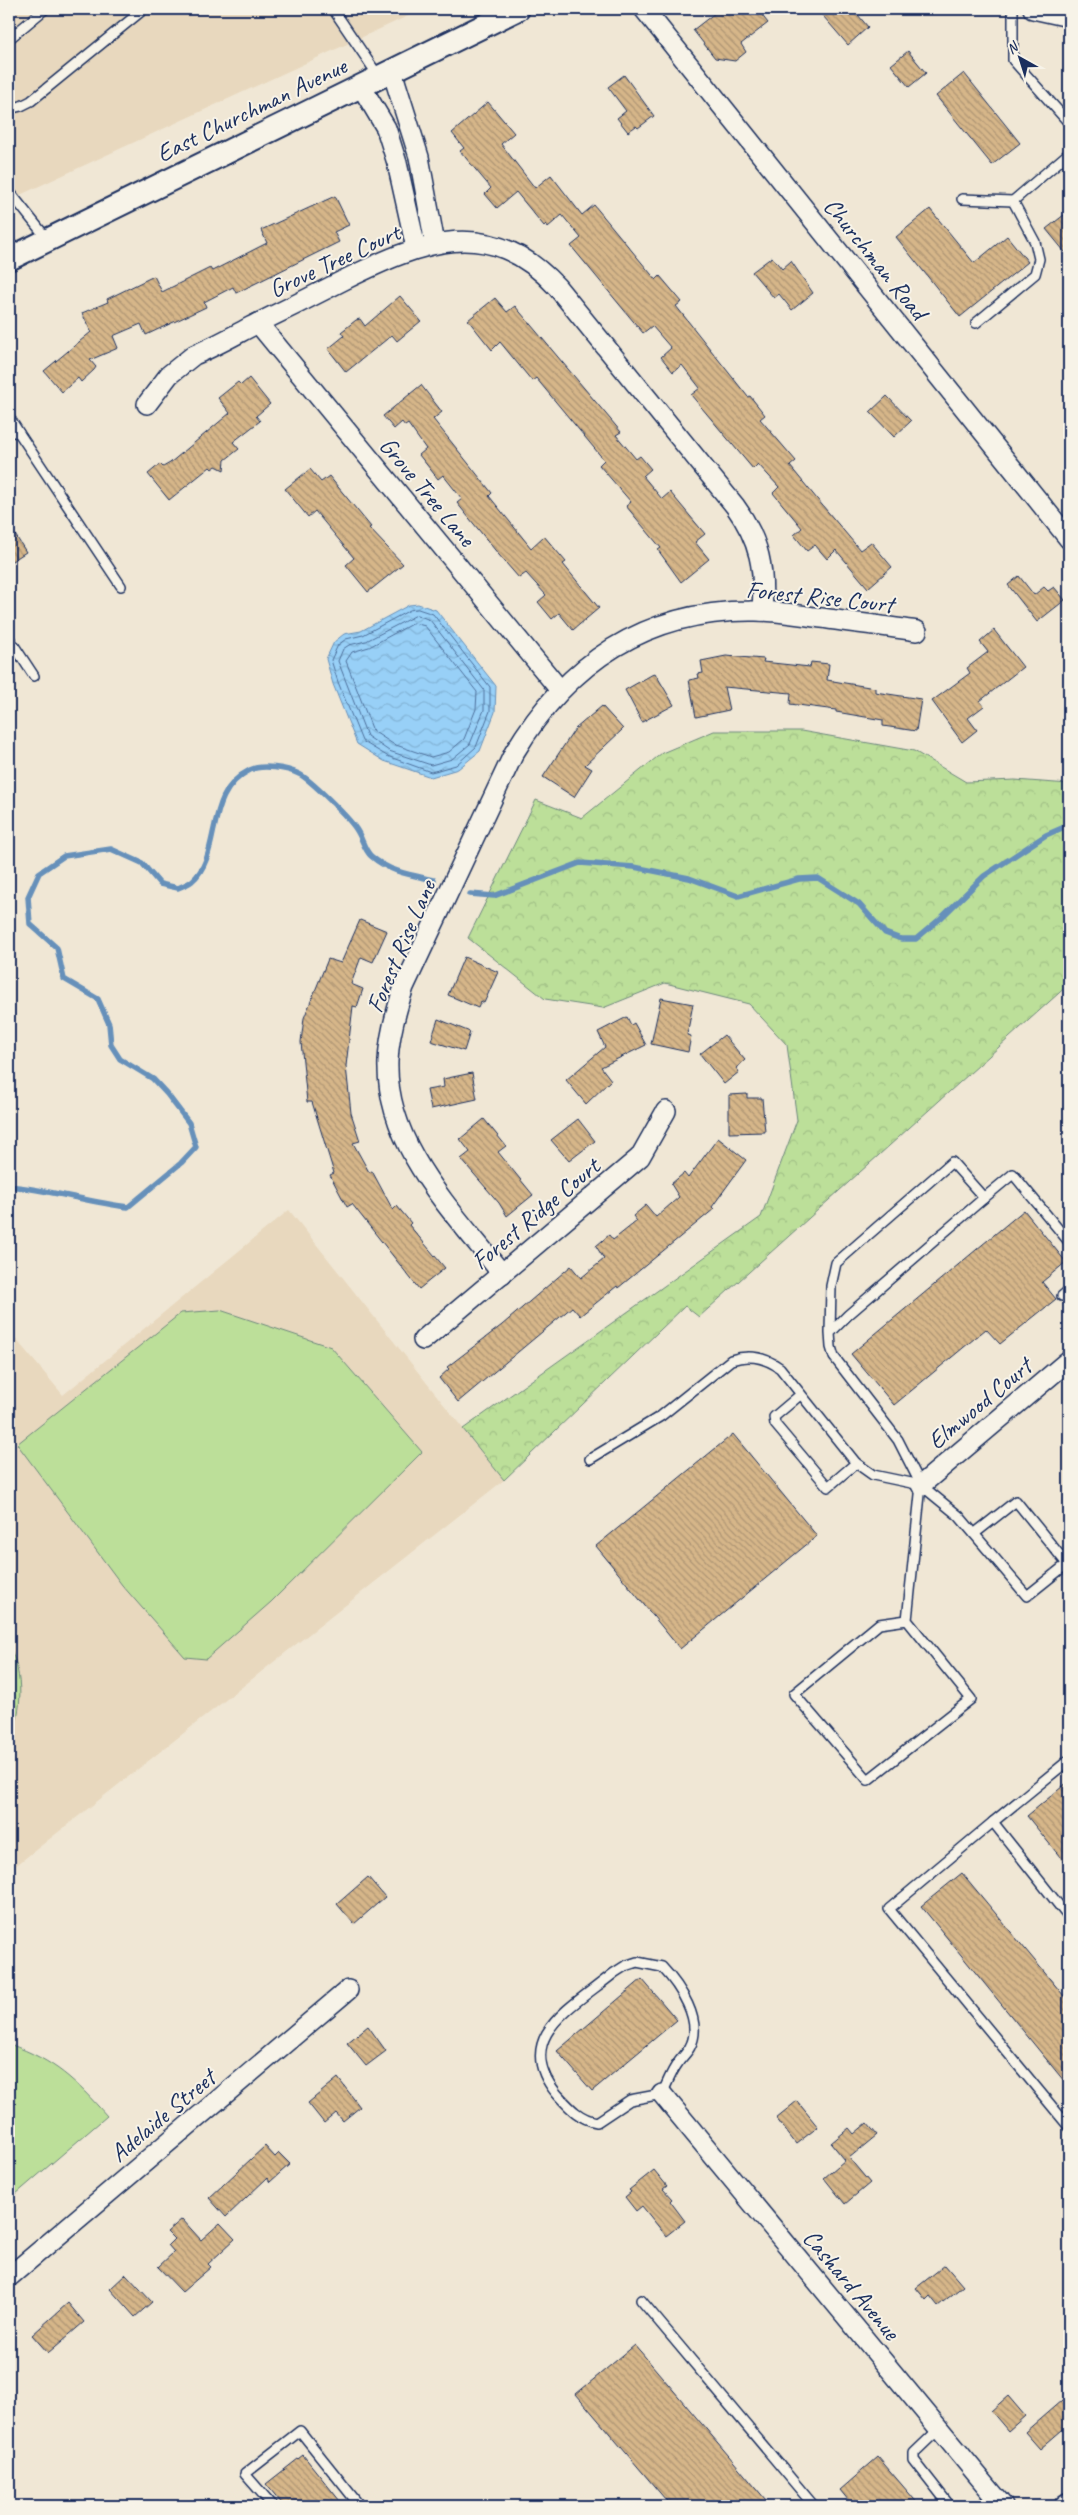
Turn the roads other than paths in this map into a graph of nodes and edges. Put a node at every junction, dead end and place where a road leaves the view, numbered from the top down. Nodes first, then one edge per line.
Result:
1 (45, 9) edge
2 (144, 9) edge
3 (333, 9) edge
4 (518, 9) edge
5 (644, 9) edge
6 (1014, 9) edge
7 (1039, 9) edge
8 (1069, 17) edge
9 (9, 39) edge
10 (377, 78) junction
11 (9, 109) edge
12 (1069, 122) edge
13 (1069, 153) edge
14 (9, 191) edge
15 (962, 199) dead end
16 (1013, 201) junction
17 (48, 240) junction
18 (435, 244) junction
19 (416, 248) junction
20 (9, 259) edge
21 (976, 323) dead end
22 (258, 324) junction
23 (148, 404) dead end
24 (9, 417) edge
25 (9, 431) edge
26 (20, 433) junction
27 (1069, 539) edge
28 (121, 586) dead end
29 (762, 611) junction
30 (916, 631) dead end
31 (9, 638) edge
32 (34, 676) dead end
33 (560, 690) junction
34 (666, 1111) dead end
35 (984, 1198) junction
36 (1069, 1242) edge
37 (502, 1274) junction
38 (830, 1333) junction
39 (423, 1340) dead end
40 (1069, 1360) edge
41 (800, 1395) junction
42 (590, 1459) dead end
43 (856, 1463) junction
44 (921, 1485) junction
45 (974, 1534) junction
46 (907, 1620) junction
47 (1069, 1760) edge
48 (993, 1822) junction
49 (1069, 1918) edge
50 (348, 1990) dead end
51 (662, 2094) junction
52 (1069, 2127) edge
53 (9, 2277) edge
54 (641, 2300) dead end
55 (940, 2429) junction
56 (992, 2503) edge
57 (273, 2506) edge
58 (360, 2506) edge
59 (814, 2506) edge
60 (950, 2506) edge

1 - 9 lane
2 - 11 lane
3 - 10 lane
4 - 10 street, East Churchman Avenue
5 - 27 street, Churchman Road
6 - 12 lane
7 - 8 street
10 - 17 street, East Churchman Avenue
10 - 18 street
10 - 19 street
13 - 16 lane
14 - 17 lane
15 - 16 lane
16 - 21 lane
17 - 20 street, East Churchman Avenue
18 - 19 street, Grove Tree Court
18 - 29 street, Grove Tree Court
19 - 22 street, Grove Tree Court
22 - 23 street, Grove Tree Court
22 - 33 street, Grove Tree Lane
24 - 26 lane
25 - 26 lane
26 - 28 lane
29 - 30 street, Forest Rise Court
29 - 33 street, Forest Rise Court
31 - 32 lane
33 - 37 street, Forest Rise Lane
34 - 37 street, Forest Ridge Court
35 - 36 lane
35 - 38 lane
35 - 38 lane
37 - 39 street, Forest Ridge Court
38 - 44 lane
40 - 44 street, Elmwood Court
41 - 42 lane
41 - 43 lane
41 - 43 lane
43 - 44 lane
44 - 45 lane
44 - 46 lane
45 - 45 lane
46 - 46 lane
47 - 48 lane
48 - 49 lane
48 - 52 lane
50 - 53 street, Adelaide Street
51 - 51 lane
51 - 55 street, Cashard Avenue
54 - 59 lane
55 - 56 street, Cashard Avenue
55 - 60 lane
57 - 58 lane

